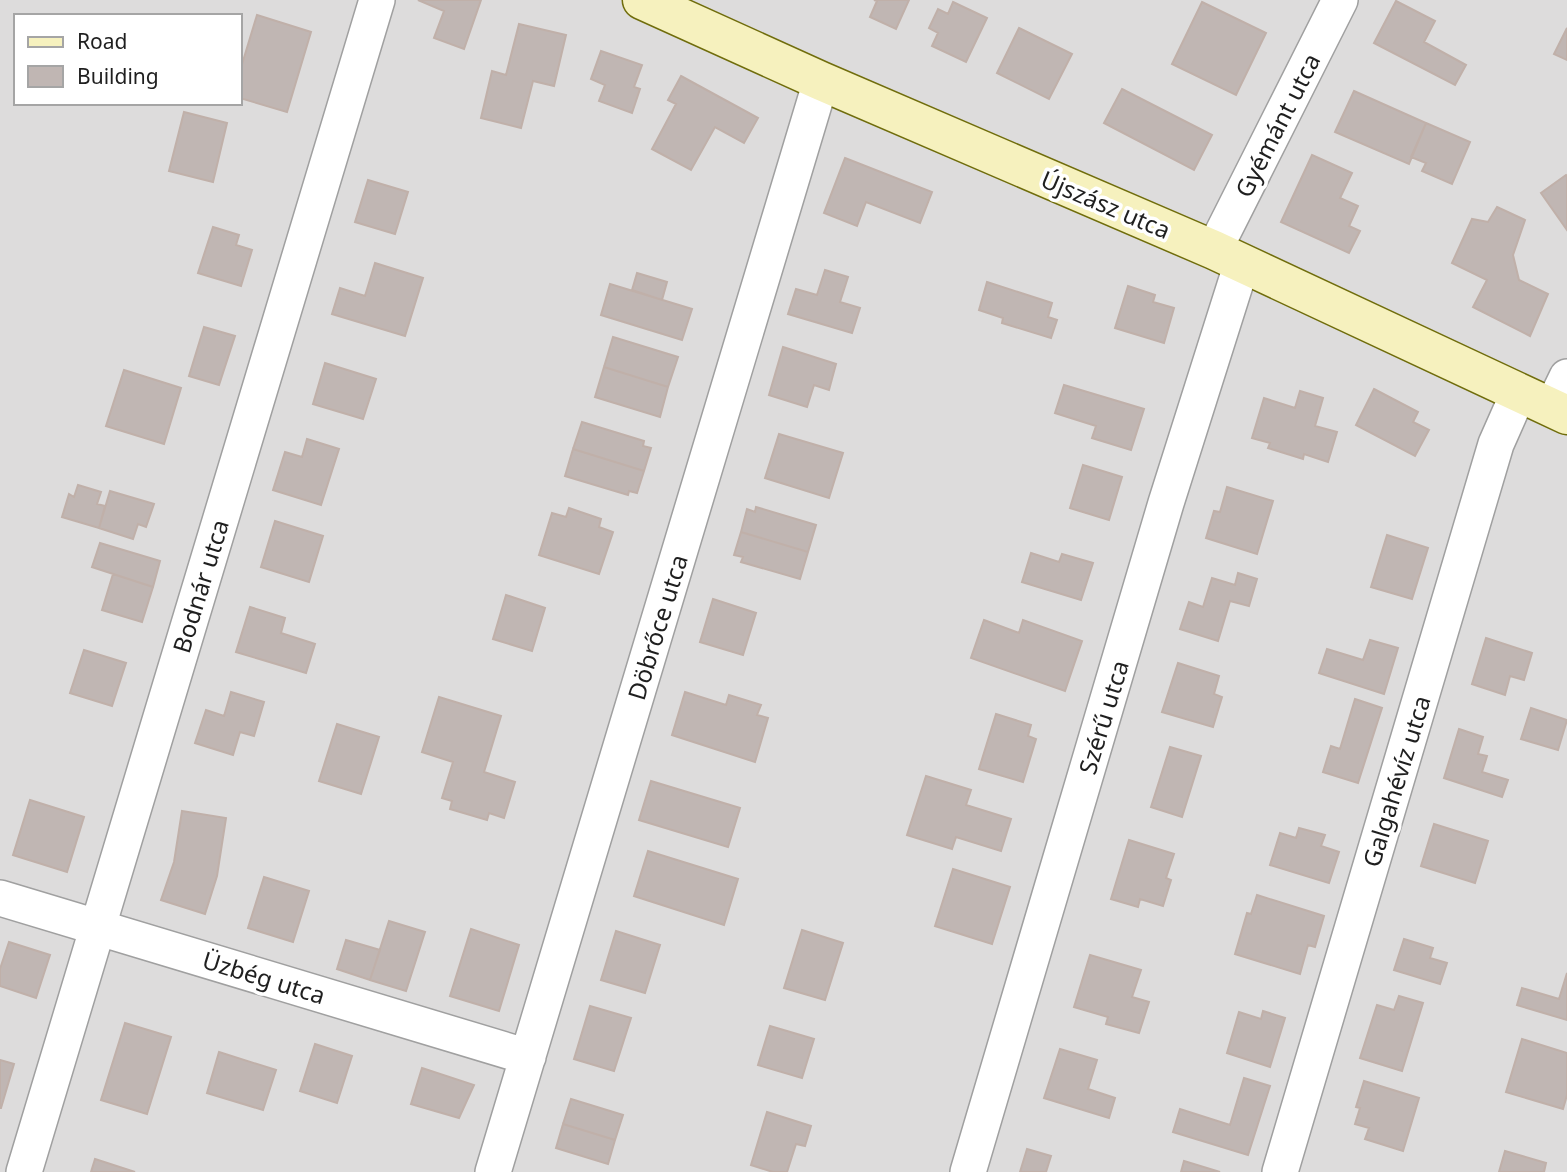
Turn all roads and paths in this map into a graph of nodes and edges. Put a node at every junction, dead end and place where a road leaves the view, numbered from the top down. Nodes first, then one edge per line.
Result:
1 (377, 0) edge
2 (642, 0) edge
3 (1340, 0) edge
4 (821, 81) junction
5 (1228, 256) junction
6 (1551, 398) edge
7 (0, 898) edge
8 (97, 927) junction
9 (528, 1057) junction
10 (24, 1172) edge
11 (493, 1172) edge
12 (968, 1172) edge
13 (1280, 1172) edge

1 - 8 street, Bodnár utca
2 - 4 street, Újszász utca
3 - 5 street, Gyémánt utca
4 - 5 street, Újszász utca
4 - 9 street, Döbrőce utca
5 - 6 street, Újszász utca
5 - 12 street, Szérű utca
6 - 13 street, Galgahévíz utca
7 - 8 street, Üzbég utca
8 - 9 street, Üzbég utca
8 - 10 street, Bodnár utca
9 - 11 street, Döbrőce utca

